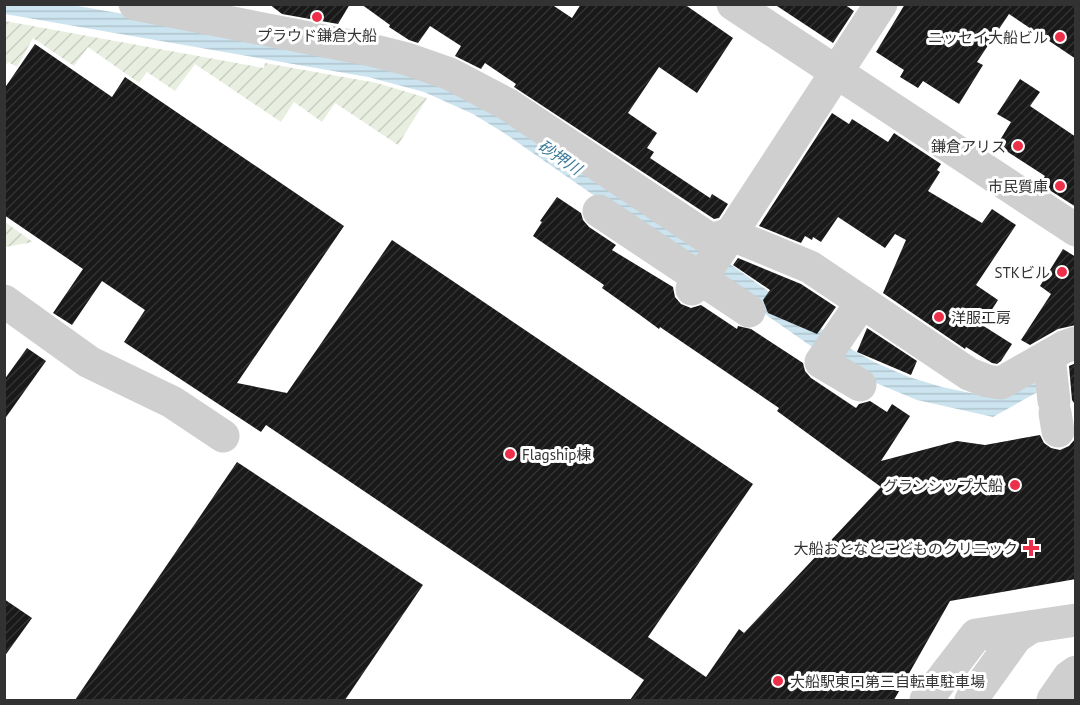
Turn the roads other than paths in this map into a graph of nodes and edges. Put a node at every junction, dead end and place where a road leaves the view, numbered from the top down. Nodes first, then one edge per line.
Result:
1 (135, 4) edge
2 (733, 4) edge
3 (880, 4) edge
4 (262, 16) edge
5 (835, 73) junction
6 (599, 211) dead end
7 (1076, 230) edge
8 (709, 266) junction
9 (4, 302) edge
10 (862, 302) junction
11 (749, 311) dead end
12 (1062, 350) edge
13 (861, 385) dead end
14 (1055, 410) dead end
15 (223, 436) dead end
16 (1076, 620) edge
17 (1031, 627) junction
18 (1076, 672) edge
19 (926, 700) edge
20 (971, 700) edge
21 (1053, 700) edge

1 - 4 street
2 - 5 street
3 - 5 street
4 - 8 street
5 - 7 street
5 - 8 street
6 - 8 street
8 - 10 street
8 - 11 street
9 - 15 street
10 - 12 street
10 - 13 street
12 - 14 street
16 - 17 street
17 - 19 street
17 - 20 street
18 - 21 street

